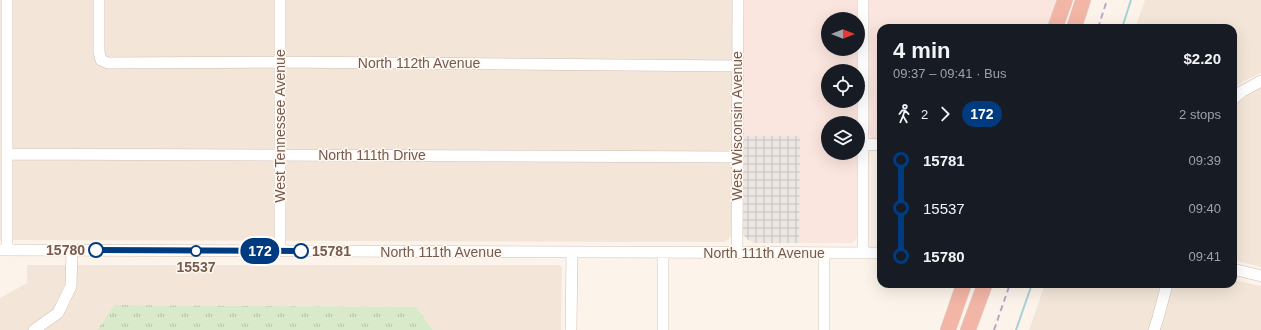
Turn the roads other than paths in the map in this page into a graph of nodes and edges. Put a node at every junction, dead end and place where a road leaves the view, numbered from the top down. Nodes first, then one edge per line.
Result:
1 (8, 0) edge
2 (99, 0) edge
3 (280, 0) edge
4 (738, 0) edge
5 (863, 0) edge
6 (1065, 0) edge
7 (1083, 0) edge
8 (1056, 24) edge
9 (1075, 24) edge
10 (280, 62) junction
11 (738, 66) junction
12 (1261, 80) edge
13 (1237, 96) edge
14 (863, 116) edge
15 (865, 144) edge
16 (877, 145) edge
17 (8, 154) junction
18 (279, 154) junction
19 (737, 157) junction
20 (863, 160) edge
21 (4, 250) edge
22 (72, 250) junction
23 (280, 251) junction
24 (572, 252) junction
25 (663, 252) junction
26 (737, 252) junction
27 (824, 253) junction
28 (862, 253) junction
29 (877, 253) edge
30 (1237, 270) edge
31 (1261, 276) edge
32 (963, 288) edge
33 (984, 288) edge
34 (1166, 288) edge
35 (34, 330) edge
36 (571, 330) edge
37 (663, 330) edge
38 (824, 330) edge
39 (948, 330) edge
40 (968, 330) edge
41 (1154, 330) edge

1 - 17 street
2 - 10 street, North 112th Avenue
3 - 10 street, West Tennessee Avenue
4 - 11 street, West Wisconsin Avenue
5 - 14 street
6 - 8 highway
7 - 9 highway
10 - 11 street, North 112th Avenue
10 - 18 street, West Tennessee Avenue
11 - 19 street, West Wisconsin Avenue
12 - 13 street
15 - 16 street
17 - 18 street, North 111th Drive
17 - 21 street
18 - 19 street, North 111th Drive
18 - 23 street, West Tennessee Avenue
19 - 26 street, West Wisconsin Avenue
20 - 28 street
21 - 22 street, North 111th Avenue
22 - 23 street, North 111th Avenue
22 - 35 street
23 - 24 street, North 111th Avenue
24 - 25 street, North 111th Avenue
24 - 36 street
25 - 26 street, North 111th Avenue
25 - 37 street
26 - 27 street, North 111th Avenue
27 - 28 street, North 111th Avenue
27 - 38 street
28 - 29 street, North 111th Avenue
30 - 31 street
32 - 39 highway
33 - 40 highway
34 - 41 street

